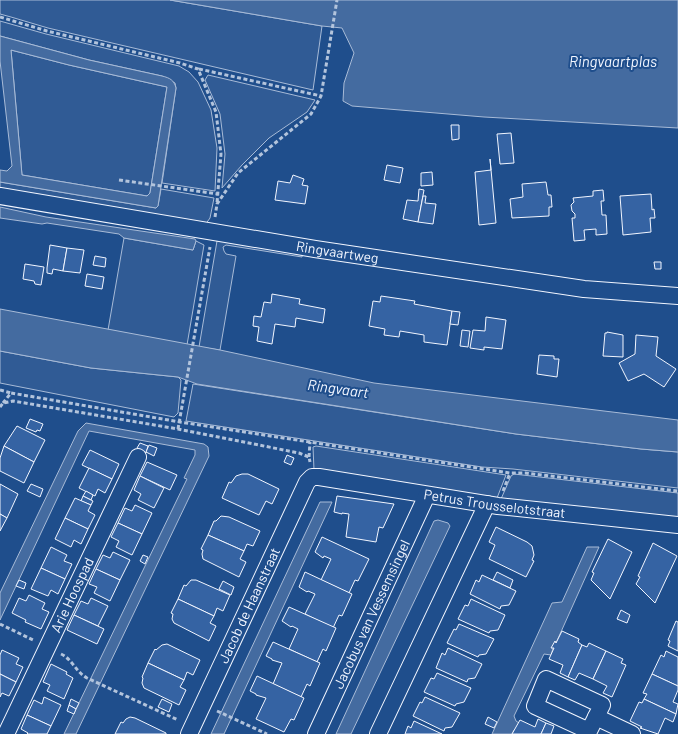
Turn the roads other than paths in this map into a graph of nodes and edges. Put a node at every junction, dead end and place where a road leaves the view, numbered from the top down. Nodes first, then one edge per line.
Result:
1 (0, 196) edge
2 (678, 296) edge
3 (138, 457) dead end
4 (312, 477) joint
5 (427, 495) junction
6 (487, 504) junction
7 (678, 525) edge
8 (596, 717) dead end
9 (191, 730) edge
10 (6, 734) edge
11 (316, 734) edge
12 (378, 734) edge
13 (632, 734) edge

1 - 2 street, Ringvaartweg
3 - 10 street, Arie Hoospad
4 - 5 street, Petrus Trousselotstraat
4 - 9 street, Jacob de Haanstraat
5 - 6 street, Petrus Trousselotstraat
5 - 11 street, Jacobus van Vessemsingel
6 - 7 street, Petrus Trousselotstraat
6 - 12 street
8 - 13 street

